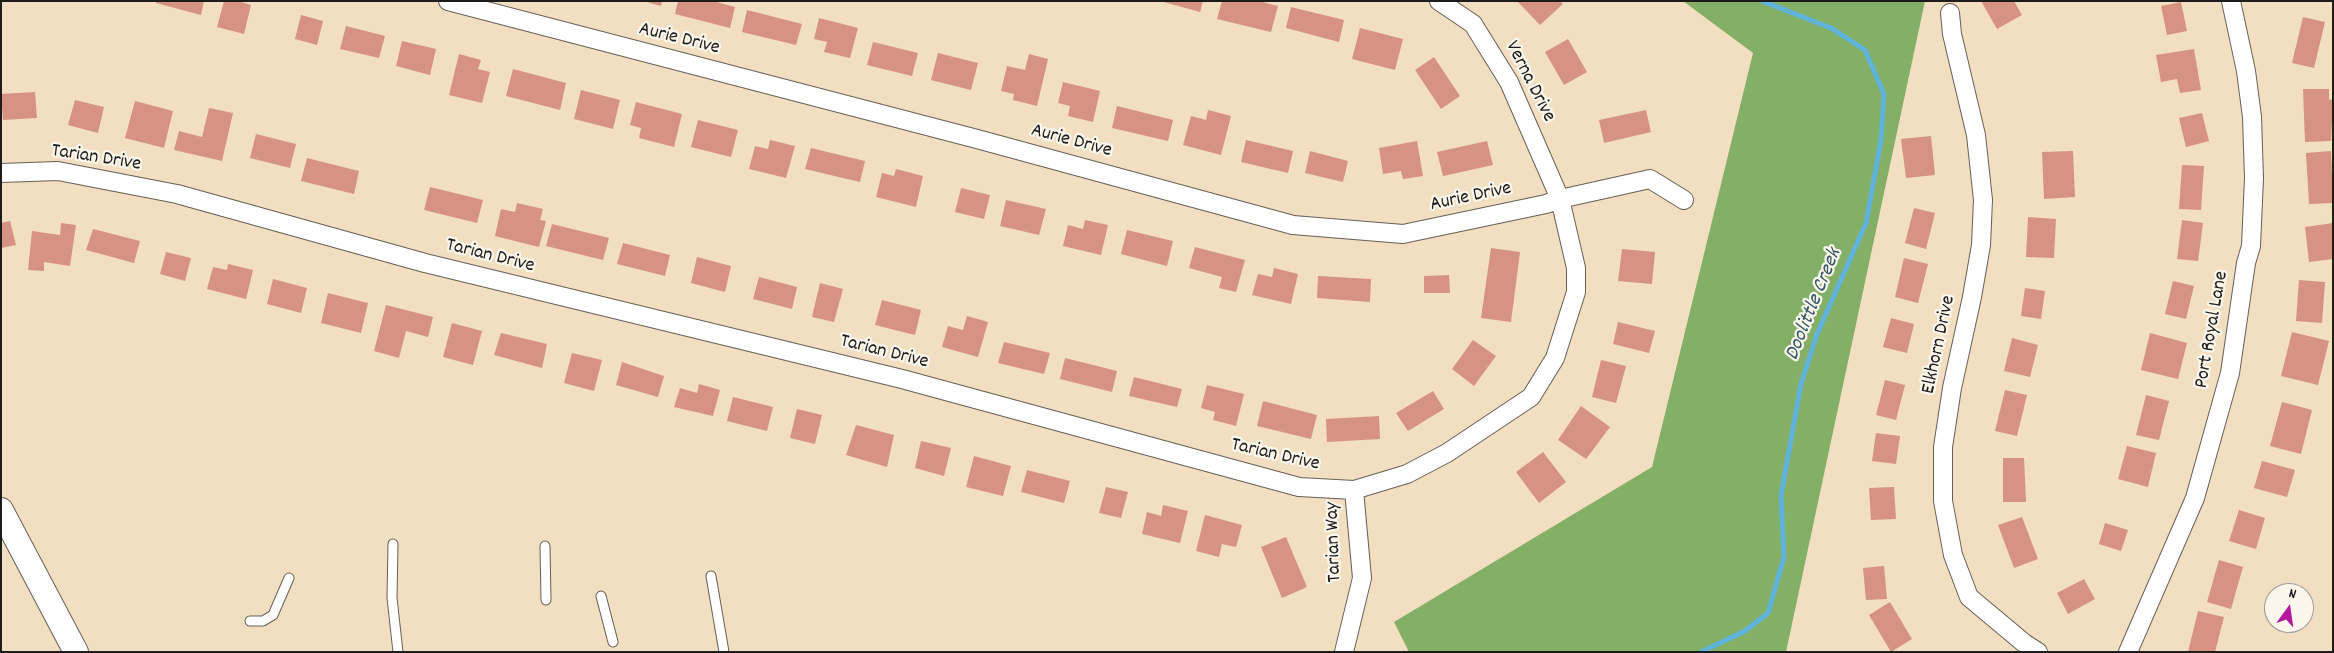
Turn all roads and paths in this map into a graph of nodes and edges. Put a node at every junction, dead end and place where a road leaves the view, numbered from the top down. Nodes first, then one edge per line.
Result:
1 (448, 1) edge
2 (1439, 1) edge
3 (2232, 1) edge
4 (1950, 13) dead end
5 (1, 174) edge
6 (1560, 199) junction
7 (1684, 200) dead end
8 (1354, 490) junction
9 (1, 510) edge
10 (393, 544) dead end
11 (545, 546) dead end
12 (711, 576) dead end
13 (289, 578) dead end
14 (601, 596) dead end
15 (546, 600) dead end
16 (250, 621) dead end
17 (613, 642) dead end
18 (76, 652) edge
19 (398, 652) edge
20 (724, 652) edge
21 (1344, 652) edge
22 (2038, 652) edge
23 (2128, 652) edge

1 - 6 street, Aurie Drive
2 - 6 street, Verna Drive
3 - 23 street, Port Royal Lane
4 - 22 street, Elkhorn Drive
5 - 8 street, Tarian Drive
6 - 7 street, Aurie Drive
6 - 8 street, Tarian Drive
8 - 21 street, Tarian Way
9 - 18 street
10 - 19 lane
11 - 15 lane
12 - 20 lane
13 - 16 lane
14 - 17 lane

